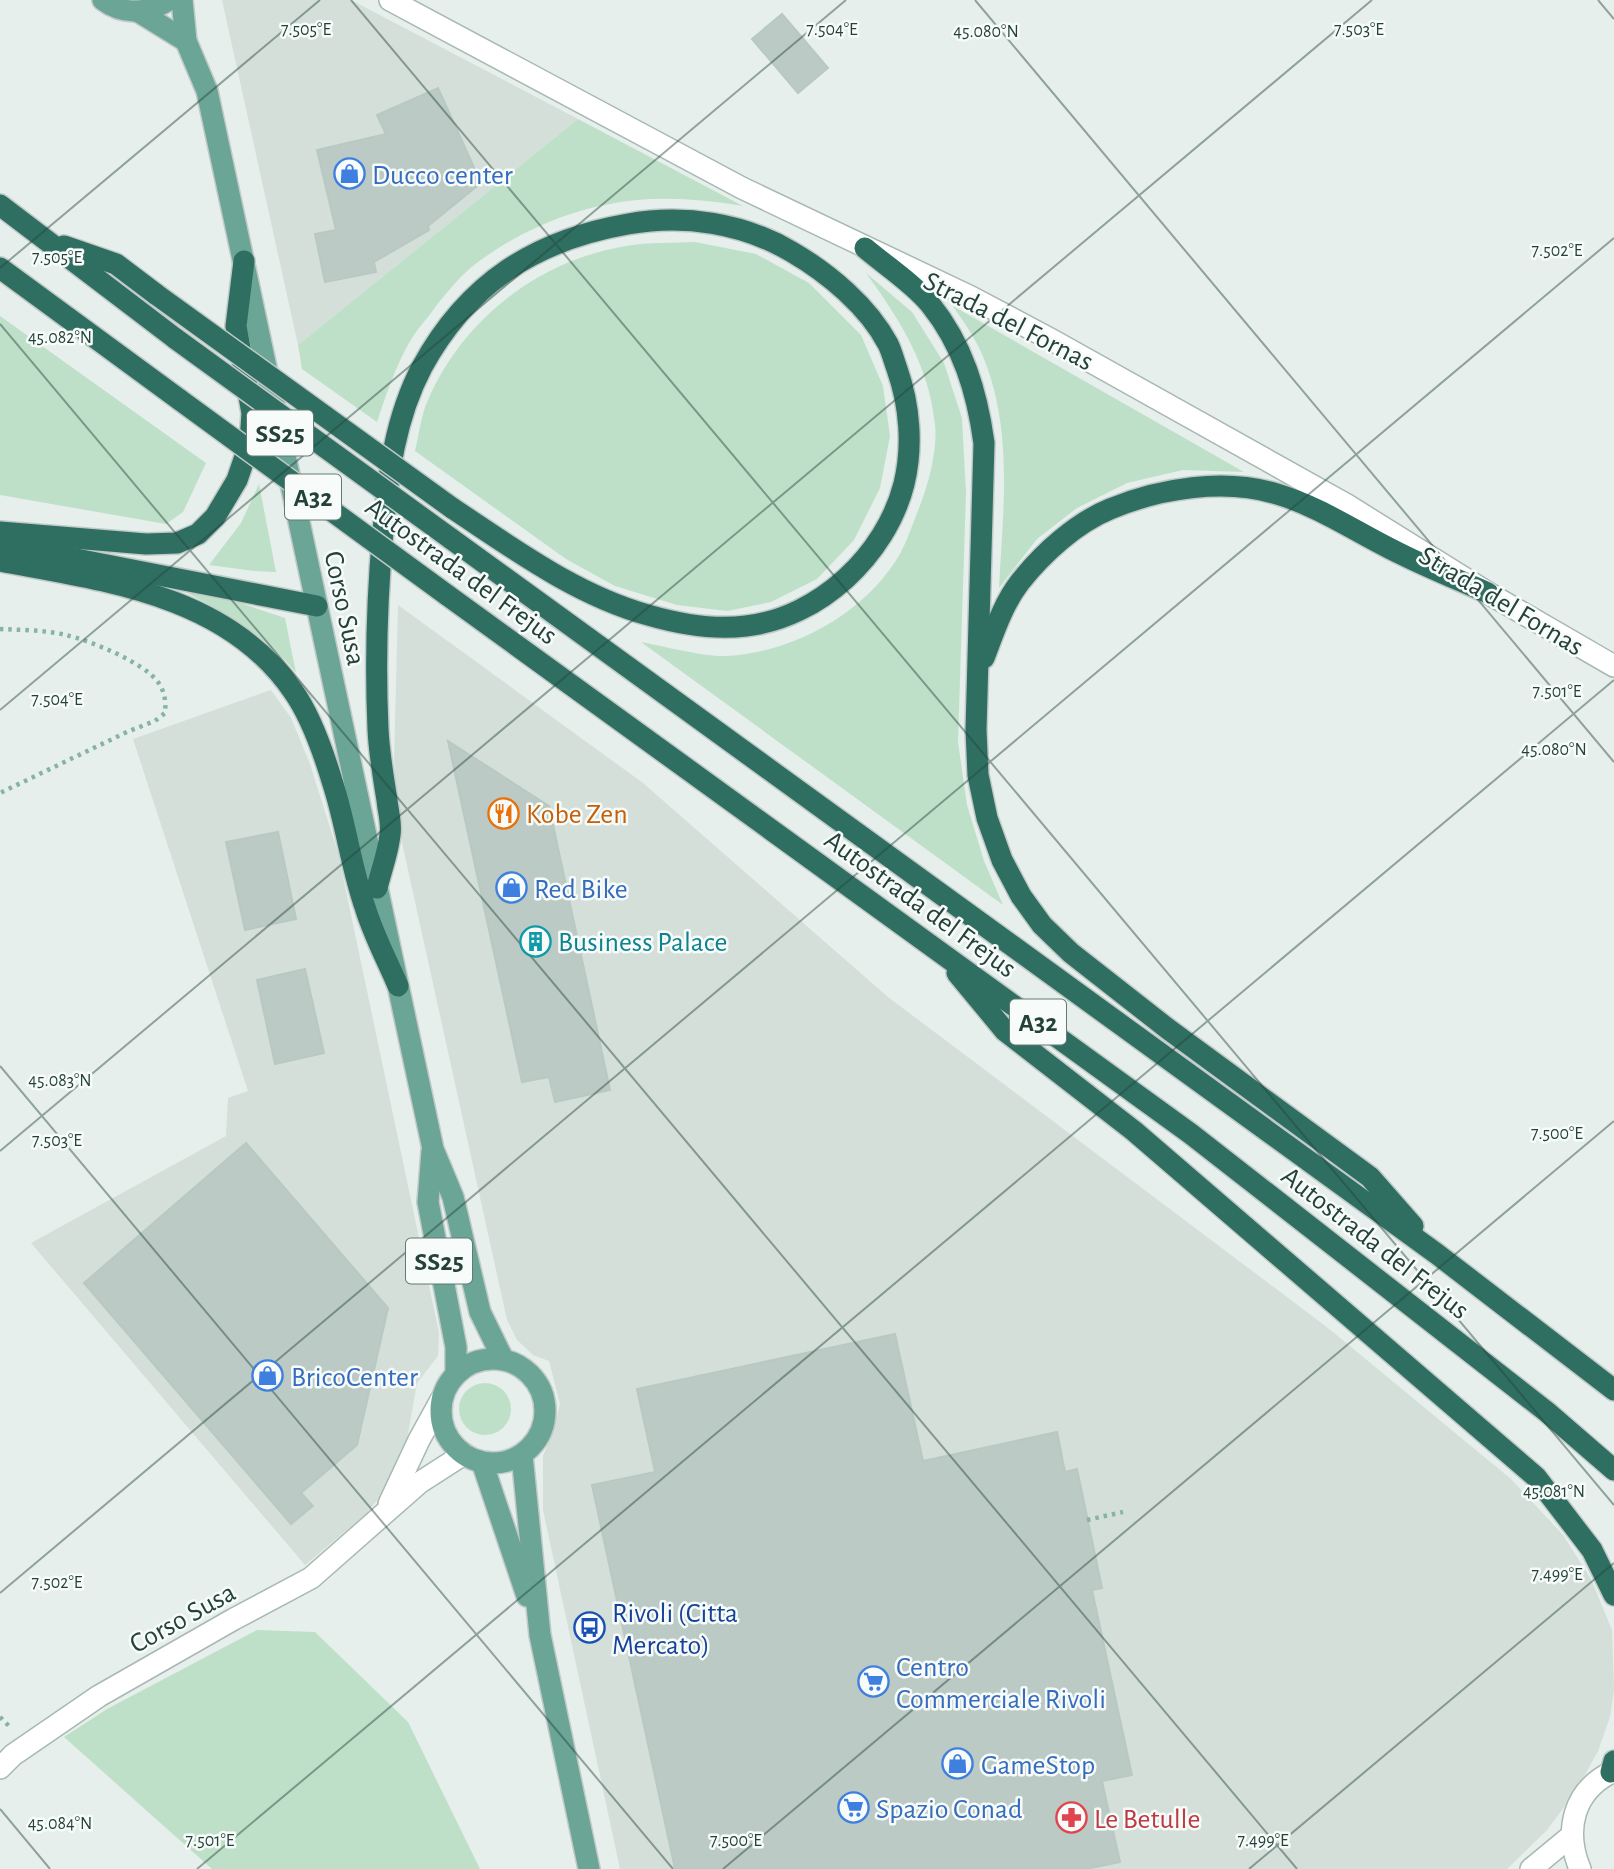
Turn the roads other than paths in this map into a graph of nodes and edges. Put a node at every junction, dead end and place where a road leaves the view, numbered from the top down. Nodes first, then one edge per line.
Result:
1 (103, 0) edge
2 (169, 0) edge
3 (182, 0) edge
4 (390, 0) edge
5 (139, 12) junction
6 (186, 41) junction
7 (0, 205) edge
8 (47, 240) junction
9 (865, 248) junction
10 (244, 261) junction
11 (0, 268) edge
12 (0, 532) edge
13 (0, 542) edge
14 (0, 561) edge
15 (1488, 593) junction
16 (317, 606) junction
17 (1614, 666) edge
18 (978, 673) junction
19 (377, 888) junction
20 (935, 948) junction
21 (398, 986) junction
22 (433, 1149) junction
23 (1437, 1254) junction
24 (503, 1359) junction
25 (456, 1373) junction
26 (1614, 1390) edge
27 (441, 1400) junction
28 (522, 1455) junction
29 (473, 1458) junction
30 (1614, 1470) edge
31 (386, 1511) junction
32 (1614, 1595) edge
33 (540, 1635) junction
34 (0, 1768) edge
35 (1613, 1768) edge
36 (1571, 1836) junction
37 (589, 1869) edge
38 (1531, 1869) edge
39 (1580, 1869) edge

1 - 5 main road
2 - 5 main road
3 - 6 main road, Corso Susa / SS25
4 - 9 street, Strada del Fornas
5 - 6 main road
6 - 10 main road, Corso Susa / SS25
7 - 8 highway, Autostrada del Frejus
8 - 19 highway, bridge
8 - 23 highway, Autostrada del Frejus / A32, bridge
9 - 15 street, Strada del Fornas
9 - 18 highway
10 - 12 highway
10 - 16 main road, Corso Susa / SS25
11 - 20 highway, Autostrada del Frejus / A32, bridge
13 - 16 highway
14 - 21 highway
15 - 17 street, Strada del Fornas
15 - 18 highway
16 - 19 main road, Corso Susa / SS25
18 - 23 highway
19 - 21 main road, Corso Susa / SS25
20 - 30 highway, Autostrada del Frejus / A32
20 - 32 highway
21 - 22 main road, Corso Susa / SS25
22 - 24 main road, Corso Susa / SS25
22 - 25 main road, Corso Susa / SS25
23 - 26 highway, Autostrada del Frejus / A32
24 - 25 main road
24 - 28 main road
25 - 27 main road
27 - 29 main road
27 - 31 street, Corso Susa
28 - 29 main road
28 - 33 main road
29 - 31 street, Corso Susa
29 - 33 main road
31 - 34 street, Corso Susa
33 - 37 main road
35 - 36 street
36 - 38 street
36 - 39 street

